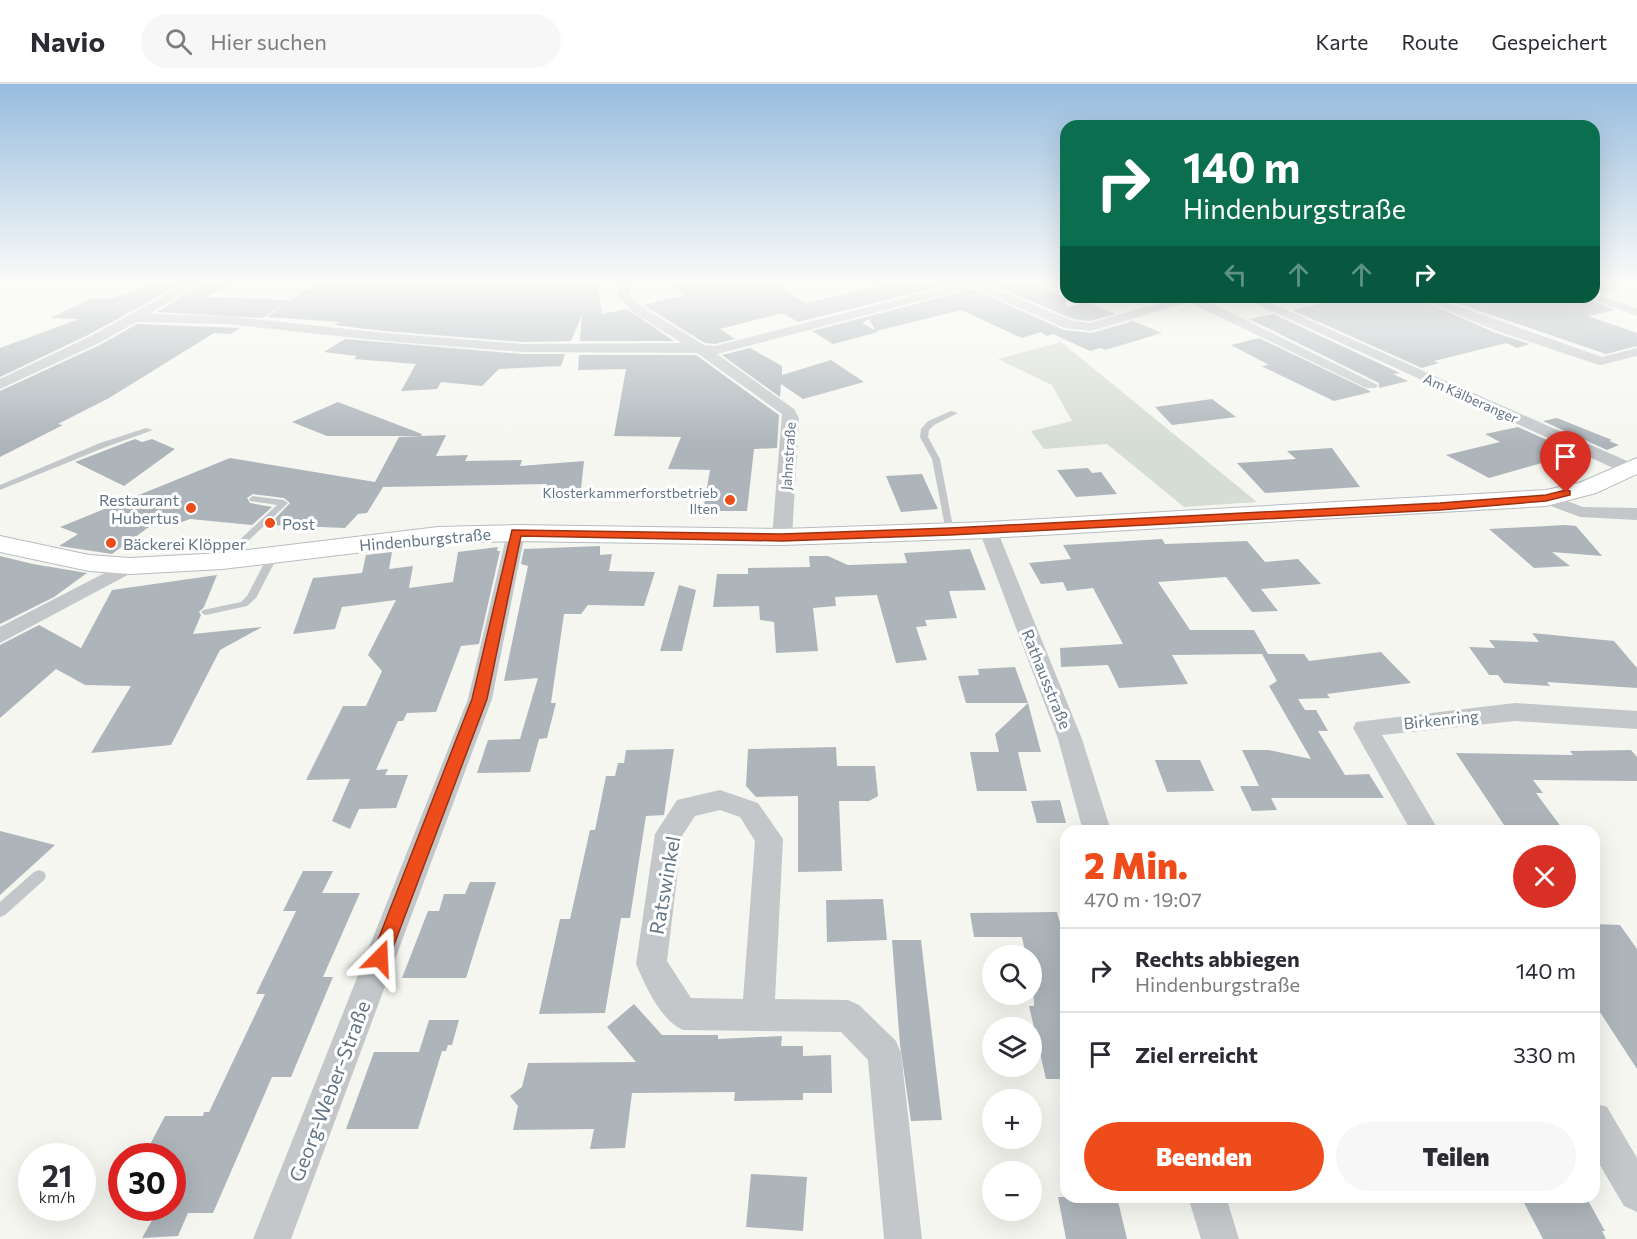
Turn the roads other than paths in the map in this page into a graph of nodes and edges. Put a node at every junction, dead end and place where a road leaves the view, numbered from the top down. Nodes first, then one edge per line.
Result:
1 (100, 337) edge
2 (383, 337) edge
3 (682, 337) edge
4 (766, 337) edge
5 (1273, 337) edge
6 (1338, 337) edge
7 (1533, 337) edge
8 (701, 349) junction
9 (1637, 352) edge
10 (0, 385) edge
11 (1371, 385) dead end
12 (954, 413) dead end
13 (149, 430) dead end
14 (1633, 467) edge
15 (0, 488) edge
16 (1546, 498) junction
17 (253, 499) dead end
18 (1637, 514) edge
19 (988, 530) junction
20 (516, 532) junction
21 (950, 532) junction
22 (782, 537) junction
23 (0, 544) edge
24 (274, 554) junction
25 (222, 561) junction
26 (130, 566) junction
27 (206, 612) dead end
28 (0, 636) edge
29 (1637, 720) edge
30 (1096, 825) edge
31 (1422, 825) edge
32 (39, 876) dead end
33 (0, 911) edge
34 (758, 1015) junction
35 (1600, 1130) edge
36 (1637, 1192) edge
37 (1209, 1203) edge
38 (272, 1239) edge
39 (903, 1239) edge
40 (1220, 1239) edge

1 - 10 street
2 - 8 street
3 - 8 street, Jahnstraße
4 - 8 street
5 - 11 street
6 - 14 street, Am Kälberanger
7 - 9 street
8 - 22 street, Jahnstraße
12 - 21 lane
13 - 15 lane
14 - 16 street, Hindenburgstraße
16 - 18 street
16 - 19 street, Hindenburgstraße
17 - 25 lane
19 - 21 street, Hindenburgstraße
19 - 30 street, Rathausstraße
20 - 22 street, Hindenburgstraße
20 - 24 street, Hindenburgstraße
20 - 38 street, Georg-Weber-Straße
21 - 22 street, Hindenburgstraße
23 - 26 street, Hindenburgstraße
24 - 25 street, Hindenburgstraße
24 - 27 lane
25 - 26 street, Hindenburgstraße
26 - 28 street
29 - 31 street, Birkenring
32 - 33 lane
34 - 34 street, Ratswinkel
34 - 39 street, Ratswinkel
35 - 36 street
37 - 40 street

